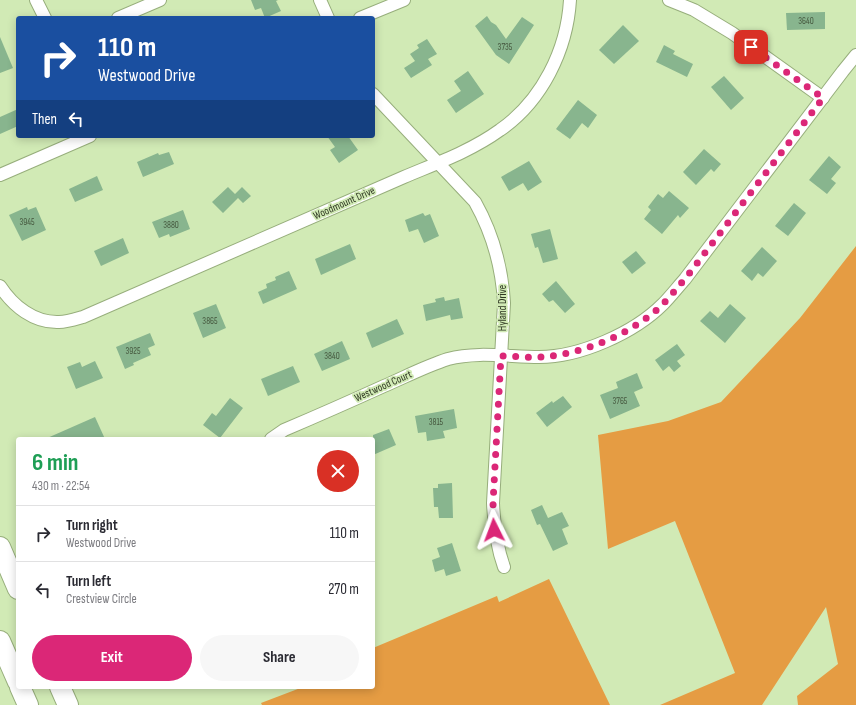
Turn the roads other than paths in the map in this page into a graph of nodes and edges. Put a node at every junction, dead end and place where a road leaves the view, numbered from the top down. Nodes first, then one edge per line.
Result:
1 (36, 0) edge
2 (160, 0) edge
3 (320, 0) edge
4 (404, 0) edge
5 (570, 0) edge
6 (670, 0) edge
7 (44, 16) edge
8 (123, 16) edge
9 (327, 16) edge
10 (365, 16) edge
11 (856, 55) edge
12 (375, 96) edge
13 (823, 98) junction
14 (85, 138) edge
15 (438, 163) junction
16 (0, 175) edge
17 (0, 286) edge
18 (501, 356) junction
19 (274, 437) edge
20 (0, 546) edge
21 (504, 567) dead end
22 (16, 583) edge
23 (0, 641) edge
24 (16, 677) edge
25 (21, 689) edge
26 (61, 689) edge
27 (28, 705) edge
28 (68, 705) edge

1 - 7 street
2 - 8 street
3 - 9 street
4 - 10 street
5 - 15 street, Woodmount Drive
6 - 13 street
11 - 13 street, Westwood Court
12 - 15 street, Hyland Drive
13 - 18 street, Westwood Court
14 - 16 street
15 - 17 street, Woodmount Drive
15 - 18 street, Hyland Drive
18 - 19 street, Westwood Court
18 - 21 street, Hyland Drive
20 - 22 main road
23 - 24 main road
25 - 27 main road
26 - 28 main road

